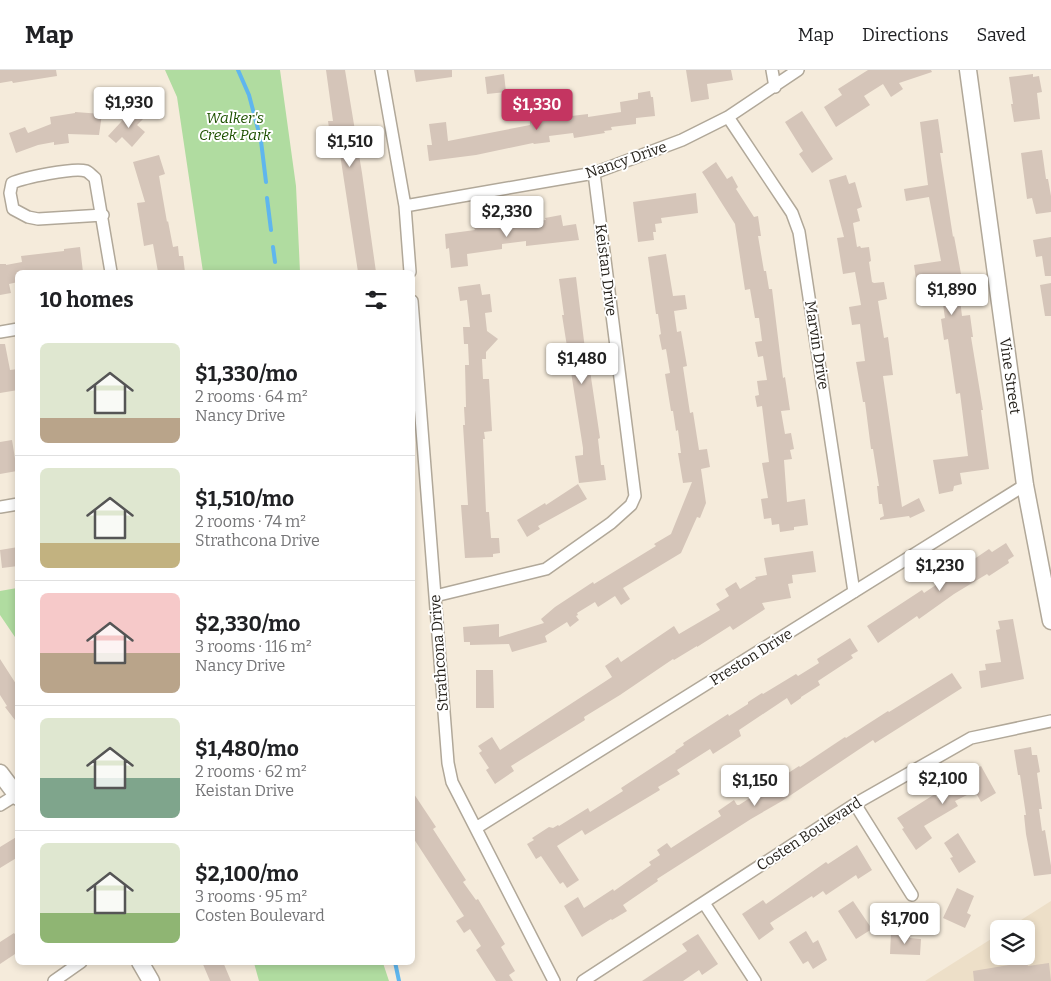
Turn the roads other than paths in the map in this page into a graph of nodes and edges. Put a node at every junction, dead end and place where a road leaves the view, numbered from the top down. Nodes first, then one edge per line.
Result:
1 (381, 70) edge
2 (772, 70) edge
3 (798, 70) edge
4 (968, 70) edge
5 (775, 87) junction
6 (728, 118) junction
7 (594, 173) junction
8 (405, 206) junction
9 (103, 215) junction
10 (111, 270) edge
11 (410, 270) edge
12 (15, 330) edge
13 (0, 332) edge
14 (415, 339) edge
15 (1025, 485) junction
16 (15, 505) edge
17 (0, 508) edge
18 (854, 592) junction
19 (435, 596) junction
20 (1051, 621) edge
21 (1051, 722) edge
22 (0, 773) edge
23 (15, 793) edge
24 (15, 797) edge
25 (856, 804) junction
26 (0, 805) edge
27 (476, 828) junction
28 (912, 895) dead end
29 (704, 903) junction
30 (77, 965) edge
31 (142, 965) edge
32 (54, 981) edge
33 (151, 981) edge
34 (554, 981) edge
35 (583, 981) edge
36 (755, 981) edge

1 - 8 street
2 - 5 street
3 - 5 street, Nancy Drive
4 - 15 street, Vine Street
5 - 6 street, Nancy Drive
6 - 7 street, Nancy Drive
6 - 18 street, Marvin Drive
7 - 8 street, Nancy Drive
7 - 19 street, Keistan Drive
8 - 11 street
9 - 9 street
9 - 10 street
12 - 13 street
14 - 19 street, Strathcona Drive
15 - 18 street, Preston Drive
15 - 20 street, Vine Street
16 - 17 street
18 - 27 street, Preston Drive
19 - 27 street, Strathcona Drive
21 - 25 street, Costen Boulevard
22 - 23 street
24 - 26 street
25 - 28 street
25 - 29 street, Costen Boulevard
27 - 34 street, Strathcona Drive
29 - 35 street, Costen Boulevard
29 - 36 street
30 - 32 street
31 - 33 street

